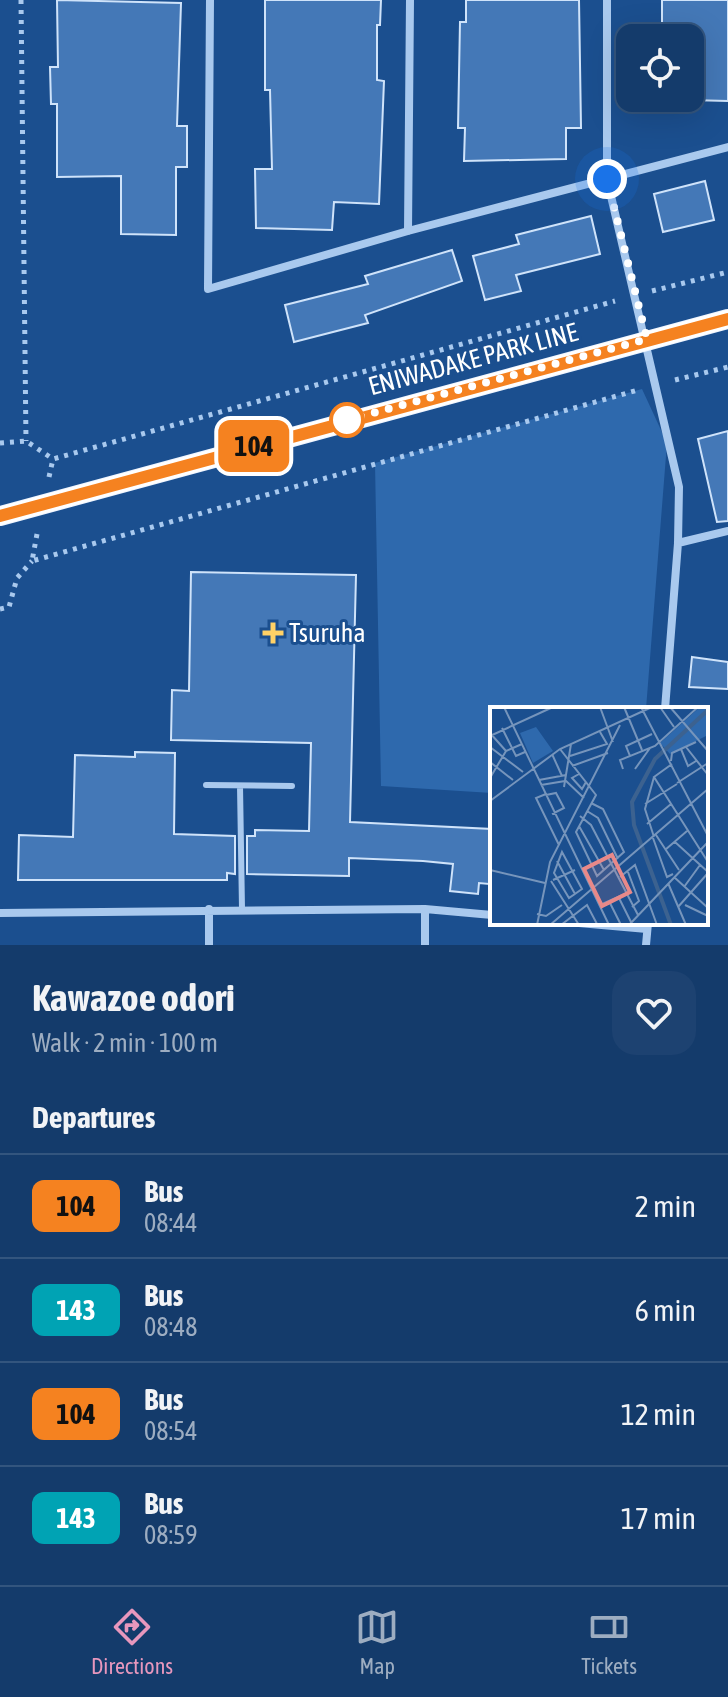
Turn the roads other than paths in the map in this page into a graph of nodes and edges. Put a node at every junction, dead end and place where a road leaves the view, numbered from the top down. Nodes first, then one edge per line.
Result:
1 (210, 0) edge
2 (410, 0) edge
3 (607, 0) edge
4 (728, 147) edge
5 (607, 179) junction
6 (408, 231) junction
7 (728, 319) edge
8 (647, 339) junction
9 (0, 516) edge
10 (728, 531) edge
11 (678, 543) junction
12 (665, 707) edge
13 (206, 785) dead end
14 (240, 786) junction
15 (292, 786) dead end
16 (209, 909) junction
17 (242, 909) junction
18 (425, 909) junction
19 (0, 913) edge
20 (490, 915) edge
21 (625, 925) edge
22 (648, 926) edge
23 (209, 945) edge
24 (425, 945) edge
25 (646, 945) edge

1 - 6 street
2 - 6 street
3 - 5 street
4 - 5 street
5 - 6 street
5 - 8 street
7 - 8 main road, ENIWADAKE PARK LINE
8 - 9 main road, ENIWADAKE PARK LINE
8 - 11 street
10 - 11 street
11 - 12 street
13 - 14 lane
14 - 15 lane
14 - 17 lane
16 - 17 street
16 - 19 street
16 - 23 street
17 - 18 street
18 - 20 street
18 - 24 street
21 - 22 street
22 - 25 street

